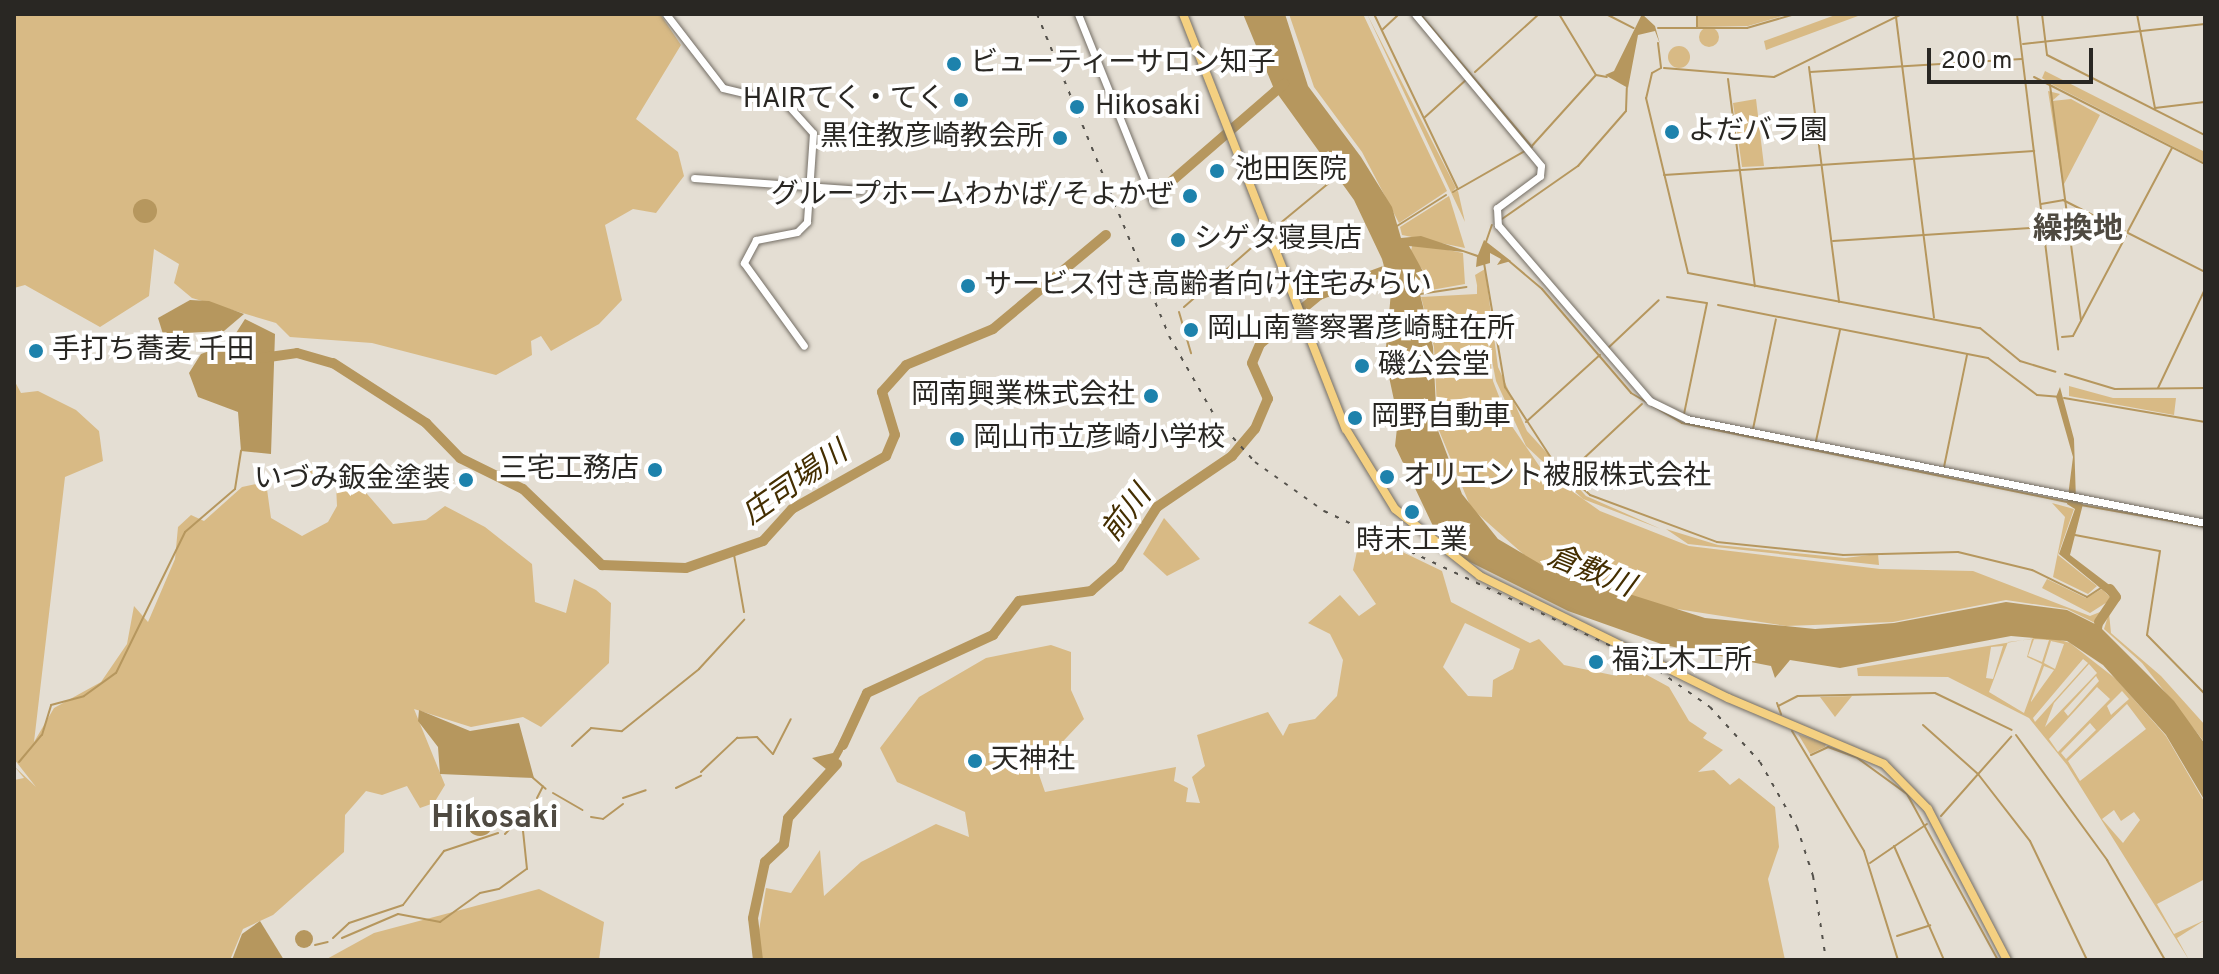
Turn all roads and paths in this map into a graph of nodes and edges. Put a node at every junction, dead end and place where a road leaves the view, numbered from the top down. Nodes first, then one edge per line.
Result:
1 (666, 14) edge
2 (1078, 14) edge
3 (1183, 14) edge
4 (1415, 14) edge
5 (694, 178) dead end
6 (812, 186) junction
7 (862, 190) dead end
8 (1154, 203) dead end
9 (804, 346) dead end
10 (2205, 523) edge
11 (2007, 960) edge

1 - 6 street
2 - 8 street
3 - 11 main road
4 - 10 street
5 - 6 street
6 - 7 street
6 - 9 street

